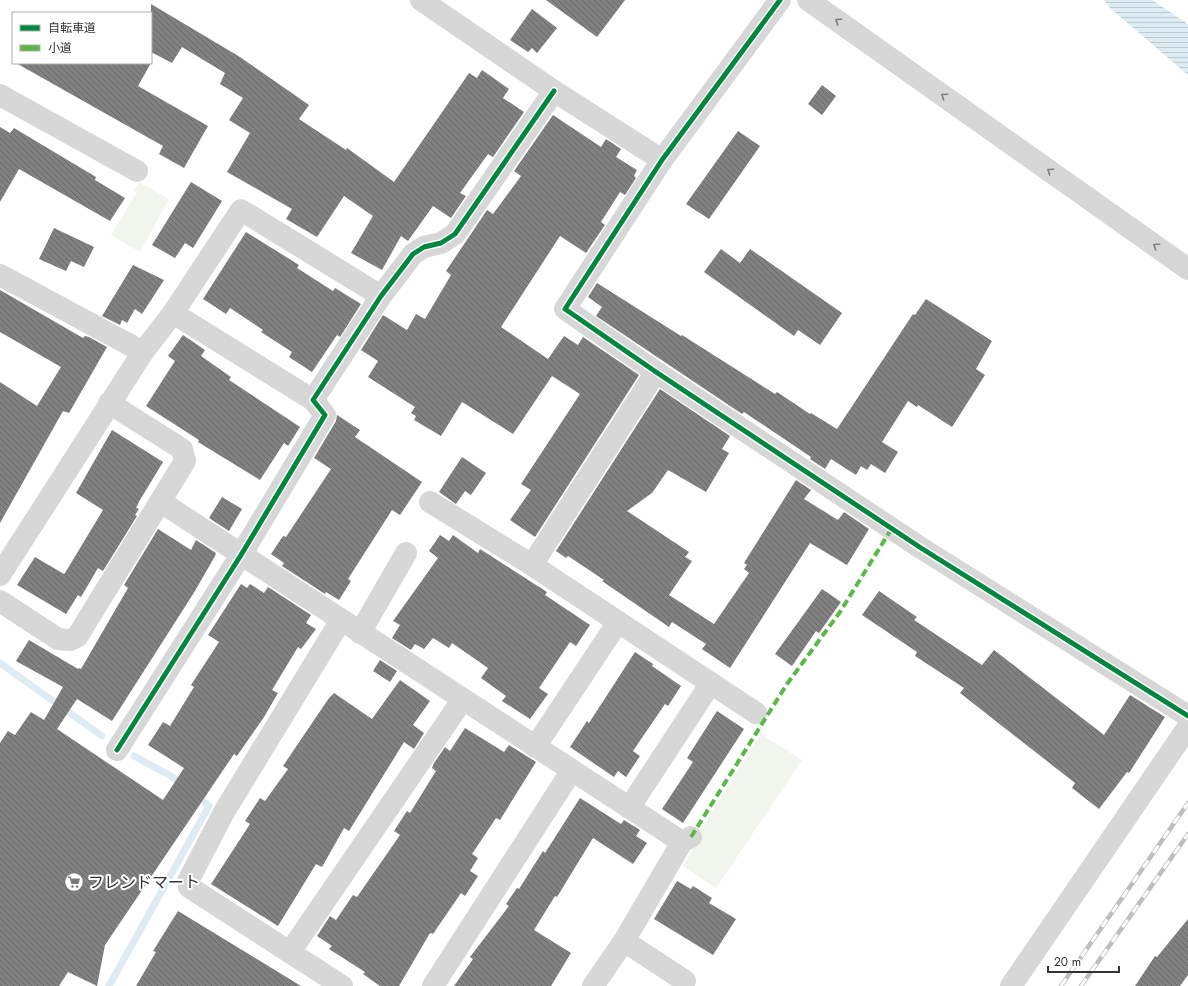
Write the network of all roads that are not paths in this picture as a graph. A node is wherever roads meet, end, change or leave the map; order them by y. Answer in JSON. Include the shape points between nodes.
{"nodes":[{"id":1,"x":421,"y":0,"type":"edge"},
{"id":2,"x":780,"y":0,"type":"edge"},
{"id":3,"x":808,"y":0,"type":"edge"},
{"id":4,"x":554,"y":91,"type":"junction"},
{"id":5,"x":0,"y":95,"type":"edge"},
{"id":6,"x":662,"y":160,"type":"junction"},
{"id":7,"x":137,"y":171,"type":"dead end"},
{"id":8,"x":1188,"y":269,"type":"edge"},
{"id":9,"x":0,"y":275,"type":"edge"},
{"id":10,"x":381,"y":296,"type":"junction"},
{"id":11,"x":173,"y":313,"type":"junction"},
{"id":12,"x":143,"y":352,"type":"junction"},
{"id":13,"x":656,"y":372,"type":"junction"},
{"id":14,"x":313,"y":400,"type":"junction"},
{"id":15,"x":109,"y":403,"type":"junction"},
{"id":16,"x":161,"y":502,"type":"junction"},
{"id":17,"x":430,"y":502,"type":"dead end"},
{"id":18,"x":406,"y":553,"type":"dead end"},
{"id":19,"x":241,"y":555,"type":"junction"},
{"id":20,"x":532,"y":565,"type":"junction"},
{"id":21,"x":0,"y":575,"type":"edge"},
{"id":22,"x":0,"y":601,"type":"edge"},
{"id":23,"x":341,"y":620,"type":"junction"},
{"id":24,"x":618,"y":622,"type":"junction"},
{"id":25,"x":360,"y":633,"type":"junction"},
{"id":26,"x":711,"y":683,"type":"junction"},
{"id":27,"x":463,"y":699,"type":"junction"},
{"id":28,"x":756,"y":713,"type":"dead end"},
{"id":29,"x":1188,"y":716,"type":"edge"},
{"id":30,"x":1188,"y":727,"type":"edge"},
{"id":31,"x":535,"y":747,"type":"junction"},
{"id":32,"x":117,"y":750,"type":"dead end"},
{"id":33,"x":572,"y":770,"type":"junction"},
{"id":34,"x":629,"y":808,"type":"junction"},
{"id":35,"x":624,"y":941,"type":"junction"},
{"id":36,"x":290,"y":952,"type":"junction"},
{"id":37,"x":685,"y":981,"type":"dead end"},
{"id":38,"x":342,"y":986,"type":"edge"},
{"id":39,"x":433,"y":986,"type":"edge"},
{"id":40,"x":593,"y":986,"type":"edge"},
{"id":41,"x":1011,"y":986,"type":"edge"}],
"edges":[{"from":1,"to":4,"type":"street"},
{"from":2,"to":6,"type":"street"},
{"from":8,"to":3,"type":"street","one_way":true},
{"from":4,"to":6,"type":"street"},
{"from":4,"to":10,"type":"street","via":[[455,234],[441,244],[424,247],[412,254]]},
{"from":5,"to":7,"type":"street"},
{"from":6,"to":13,"type":"street","via":[[565,309]]},
{"from":9,"to":12,"type":"street"},
{"from":10,"to":11,"type":"street","via":[[240,210]]},
{"from":10,"to":14,"type":"street"},
{"from":11,"to":12,"type":"street"},
{"from":11,"to":14,"type":"street"},
{"from":12,"to":15,"type":"street"},
{"from":13,"to":20,"type":"street"},
{"from":13,"to":29,"type":"street","via":[[921,548]]},
{"from":14,"to":19,"type":"street","via":[[325,415]]},
{"from":15,"to":16,"type":"street","via":[[182,449],[185,461]]},
{"from":15,"to":21,"type":"street"},
{"from":16,"to":19,"type":"street"},
{"from":16,"to":22,"type":"street","via":[[77,637],[70,640],[58,639]]},
{"from":17,"to":20,"type":"street"},
{"from":18,"to":25,"type":"street"},
{"from":19,"to":23,"type":"street"},
{"from":19,"to":32,"type":"street"},
{"from":20,"to":24,"type":"street"},
{"from":23,"to":25,"type":"street"},
{"from":23,"to":36,"type":"street","via":[[224,812],[188,880],[189,887]]},
{"from":24,"to":26,"type":"street"},
{"from":24,"to":31,"type":"street"},
{"from":25,"to":27,"type":"street"},
{"from":26,"to":28,"type":"street"},
{"from":26,"to":34,"type":"street"},
{"from":27,"to":31,"type":"street"},
{"from":27,"to":36,"type":"street"},
{"from":30,"to":41,"type":"street"},
{"from":31,"to":33,"type":"street"},
{"from":33,"to":34,"type":"street"},
{"from":33,"to":39,"type":"street"},
{"from":34,"to":35,"type":"street","via":[[686,839]]},
{"from":35,"to":37,"type":"street"},
{"from":35,"to":40,"type":"street"},
{"from":36,"to":38,"type":"street"}]}
